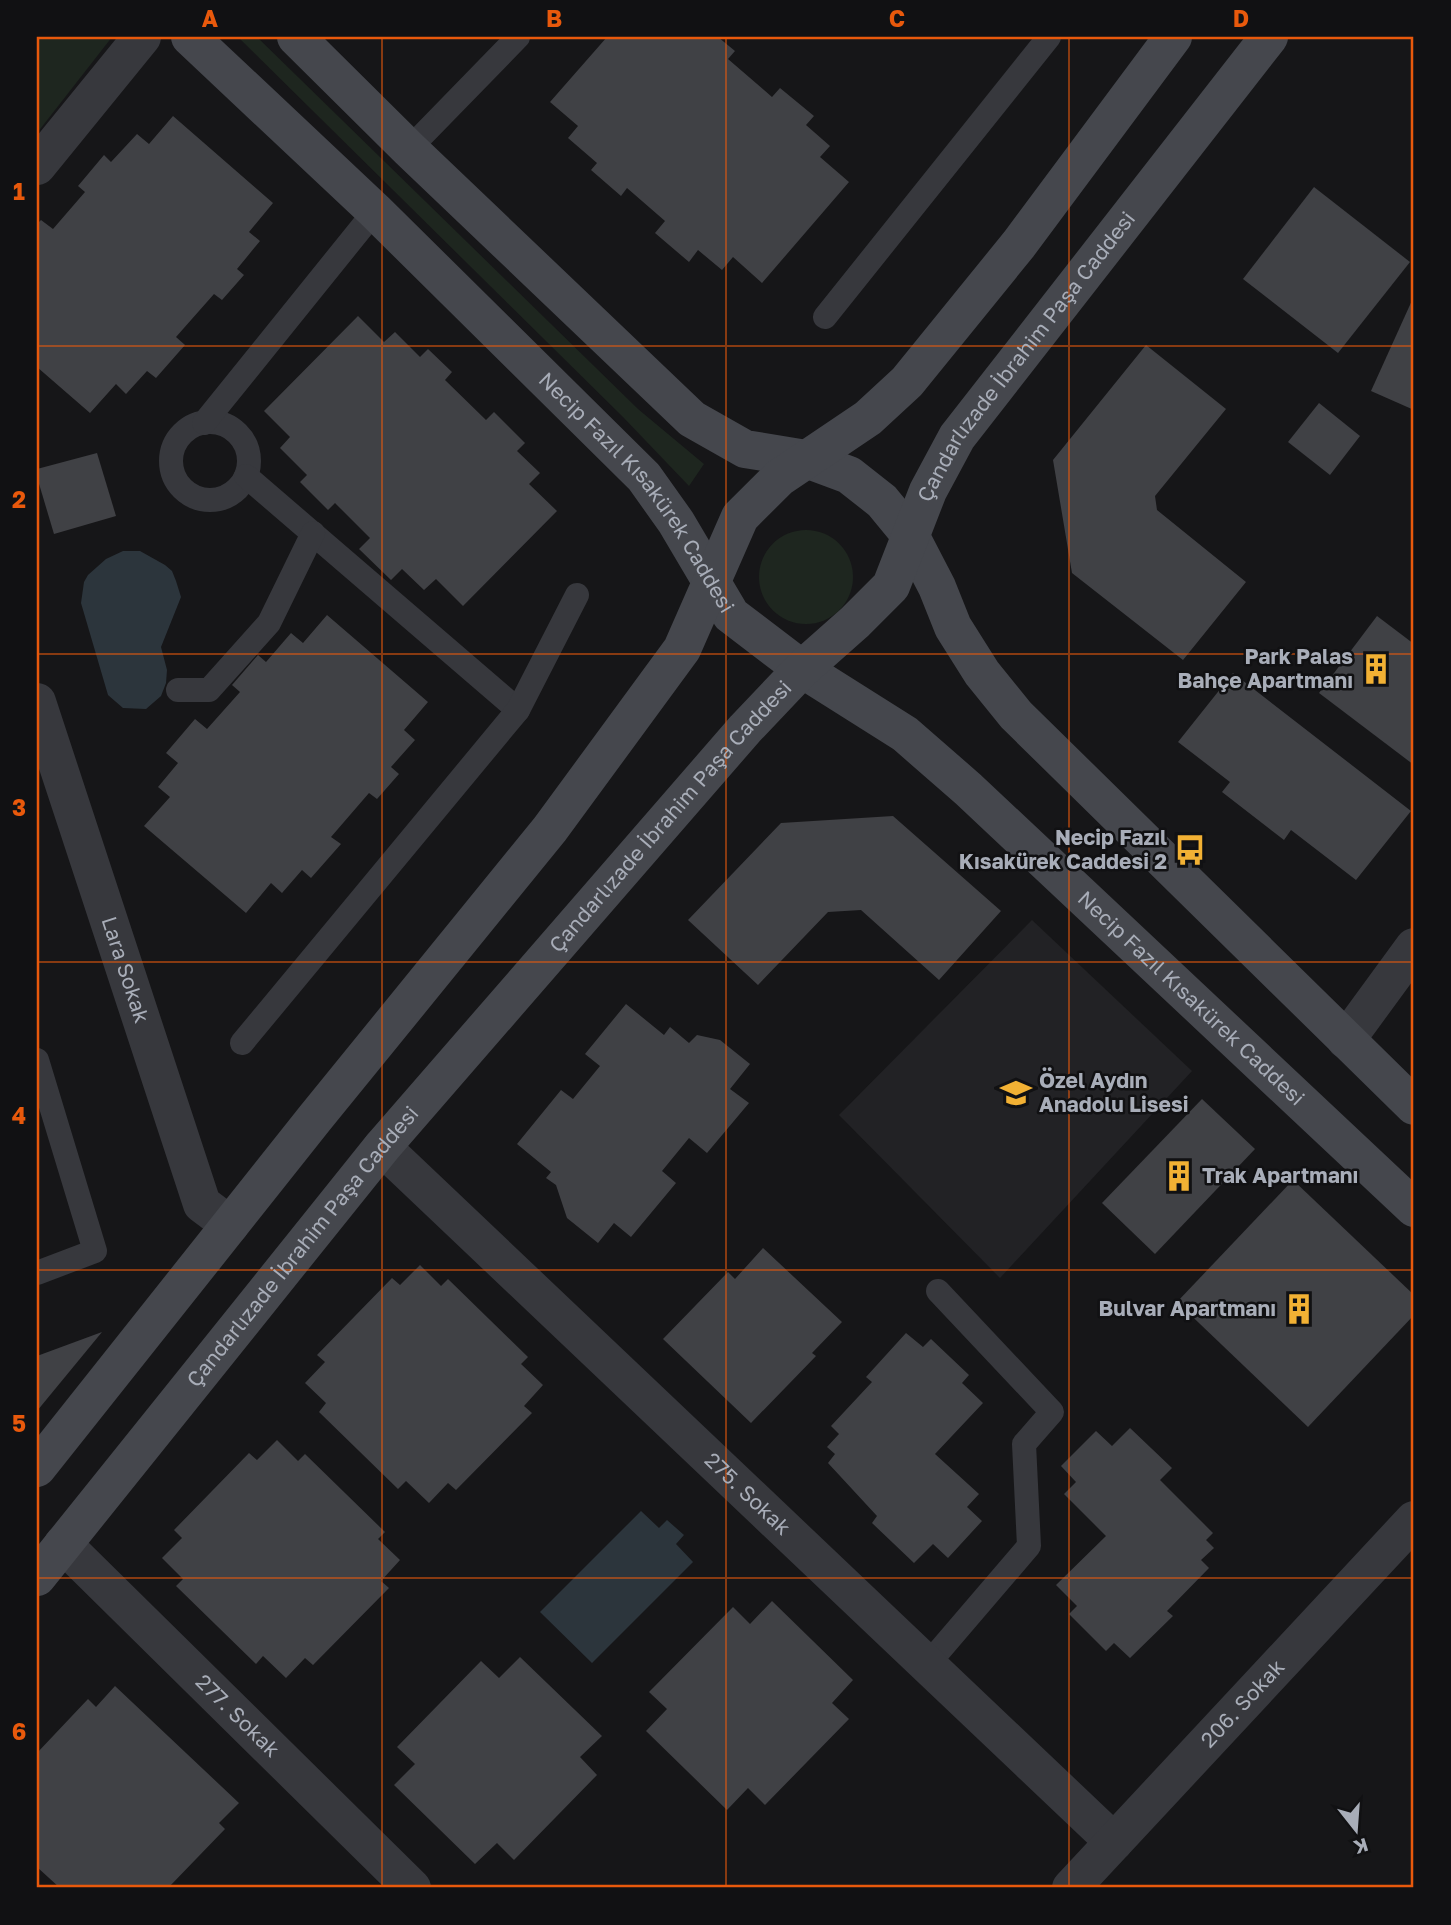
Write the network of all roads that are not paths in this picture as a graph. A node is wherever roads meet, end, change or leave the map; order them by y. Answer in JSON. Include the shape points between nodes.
{"nodes":[{"id":1,"x":142,"y":37,"type":"edge"},
{"id":2,"x":190,"y":37,"type":"edge"},
{"id":3,"x":296,"y":37,"type":"edge"},
{"id":4,"x":518,"y":37,"type":"edge"},
{"id":5,"x":1049,"y":37,"type":"edge"},
{"id":6,"x":1173,"y":37,"type":"edge"},
{"id":7,"x":1269,"y":37,"type":"edge"},
{"id":8,"x":409,"y":149,"type":"junction"},
{"id":9,"x":37,"y":166,"type":"edge"},
{"id":10,"x":375,"y":211,"type":"junction"},
{"id":11,"x":825,"y":317,"type":"dead end"},
{"id":12,"x":204,"y":423,"type":"junction"},
{"id":13,"x":806,"y":459,"type":"junction"},
{"id":14,"x":246,"y":476,"type":"junction"},
{"id":15,"x":313,"y":533,"type":"junction"},
{"id":16,"x":909,"y":535,"type":"junction"},
{"id":17,"x":712,"y":582,"type":"junction"},
{"id":18,"x":577,"y":595,"type":"dead end"},
{"id":19,"x":802,"y":668,"type":"junction"},
{"id":20,"x":178,"y":691,"type":"dead end"},
{"id":21,"x":37,"y":702,"type":"edge"},
{"id":22,"x":518,"y":710,"type":"junction"},
{"id":23,"x":1414,"y":947,"type":"edge"},
{"id":24,"x":1346,"y":1040,"type":"junction"},
{"id":25,"x":242,"y":1044,"type":"dead end"},
{"id":26,"x":37,"y":1060,"type":"edge"},
{"id":27,"x":1414,"y":1106,"type":"edge"},
{"id":28,"x":382,"y":1147,"type":"junction"},
{"id":29,"x":1414,"y":1209,"type":"edge"},
{"id":30,"x":230,"y":1225,"type":"junction"},
{"id":31,"x":37,"y":1273,"type":"edge"},
{"id":32,"x":938,"y":1291,"type":"dead end"},
{"id":33,"x":37,"y":1468,"type":"edge"},
{"id":34,"x":1414,"y":1520,"type":"edge"},
{"id":35,"x":63,"y":1544,"type":"junction"},
{"id":36,"x":37,"y":1577,"type":"edge"},
{"id":37,"x":928,"y":1664,"type":"junction"},
{"id":38,"x":1114,"y":1842,"type":"junction"},
{"id":39,"x":412,"y":1888,"type":"edge"},
{"id":40,"x":1071,"y":1888,"type":"edge"}],
"edges":[{"from":1,"to":9,"type":"street"},
{"from":2,"to":10,"type":"main road","name":"Necip Fazıl Kısakürek Caddesi"},
{"from":3,"to":8,"type":"main road"},
{"from":4,"to":8,"type":"lane"},
{"from":5,"to":11,"type":"lane"},
{"from":6,"to":13,"type":"main road","via":[[1019,244],[907,382],[868,418]]},
{"from":7,"to":16,"type":"main road","name":"Çandarlızade İbrahim Paşa Caddesi","via":[[957,438]]},
{"from":8,"to":13,"type":"main road","via":[[692,419],[745,449]]},
{"from":10,"to":12,"type":"lane"},
{"from":10,"to":17,"type":"main road","name":"Necip Fazıl Kısakürek Caddesi","via":[[643,477]]},
{"from":12,"to":14,"type":"lane","via":[[227,426],[237,433],[248,453]]},
{"from":12,"to":14,"type":"lane","via":[[184,433],[172,452],[179,486],[198,498],[221,499],[232,494]]},
{"from":13,"to":16,"type":"main road","via":[[849,475],[882,501]]},
{"from":13,"to":17,"type":"main road","via":[[779,478],[740,517]]},
{"from":14,"to":15,"type":"lane"},
{"from":15,"to":20,"type":"lane","via":[[269,623],[209,690]]},
{"from":15,"to":22,"type":"lane"},
{"from":16,"to":19,"type":"main road","name":"Çandarlızade İbrahim Paşa Caddesi","via":[[891,586]]},
{"from":16,"to":24,"type":"main road","via":[[953,627],[1016,715]]},
{"from":17,"to":19,"type":"main road","name":"Necip Fazıl Kısakürek Caddesi","via":[[731,615]]},
{"from":17,"to":30,"type":"main road","via":[[682,649],[550,829]]},
{"from":18,"to":22,"type":"lane"},
{"from":19,"to":28,"type":"main road","name":"Çandarlızade İbrahim Paşa Caddesi"},
{"from":19,"to":29,"type":"main road","name":"Necip Fazıl Kısakürek Caddesi","via":[[905,734],[968,789]]},
{"from":21,"to":30,"type":"street","name":"Lara Sokak","via":[[202,1204]]},
{"from":22,"to":25,"type":"lane"},
{"from":23,"to":24,"type":"street"},
{"from":24,"to":27,"type":"main road"},
{"from":26,"to":31,"type":"lane","via":[[95,1251]]},
{"from":28,"to":35,"type":"main road","name":"Çandarlızade İbrahim Paşa Caddesi"},
{"from":28,"to":37,"type":"street","name":"275. Sokak"},
{"from":30,"to":33,"type":"main road"},
{"from":32,"to":37,"type":"lane","via":[[1052,1412],[1024,1444],[1029,1546]]},
{"from":34,"to":38,"type":"street","name":"206. Sokak"},
{"from":35,"to":36,"type":"main road","name":"Çandarlızade İbrahim Paşa Caddesi"},
{"from":35,"to":39,"type":"street","name":"277. Sokak"},
{"from":37,"to":38,"type":"street","name":"275. Sokak"},
{"from":38,"to":40,"type":"street","name":"206. Sokak"}]}
